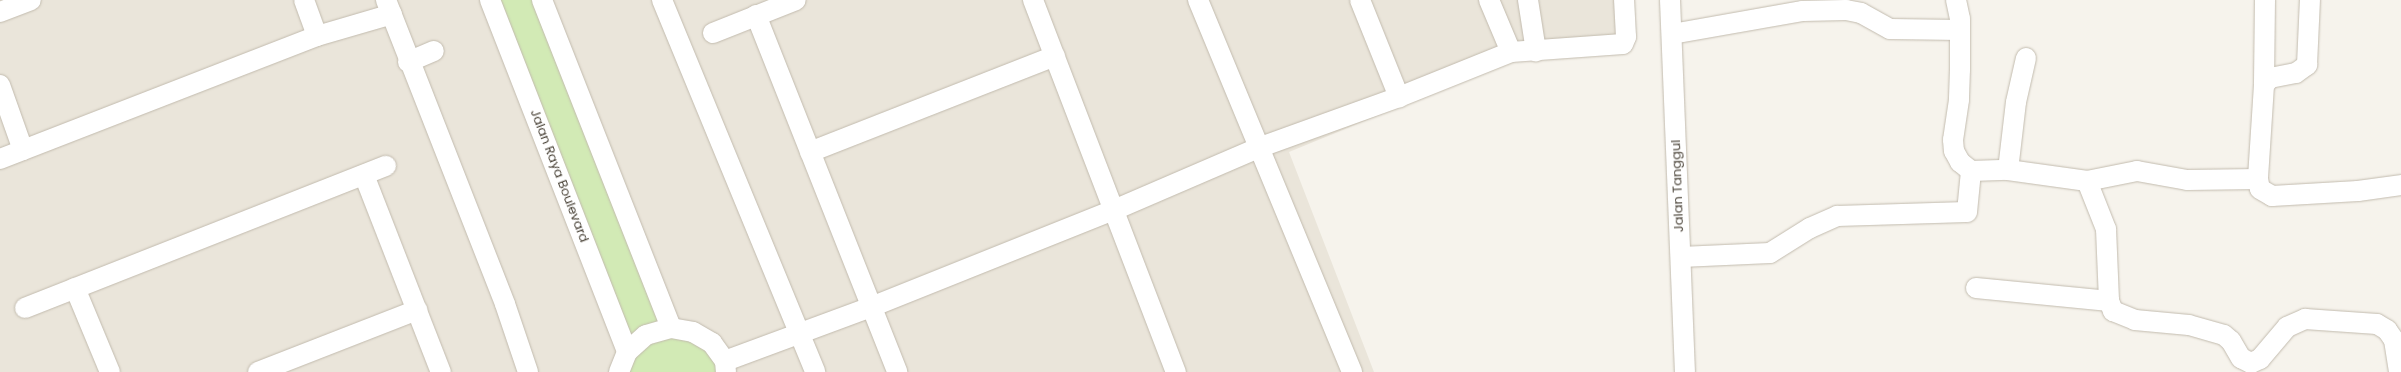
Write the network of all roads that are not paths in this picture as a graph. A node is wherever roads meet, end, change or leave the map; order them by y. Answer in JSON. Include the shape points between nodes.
{"nodes":[{"id":1,"x":31,"y":0,"type":"edge"},
{"id":2,"x":304,"y":0,"type":"edge"},
{"id":3,"x":490,"y":0,"type":"edge"},
{"id":4,"x":542,"y":0,"type":"edge"},
{"id":5,"x":662,"y":0,"type":"edge"},
{"id":6,"x":796,"y":0,"type":"edge"},
{"id":7,"x":1033,"y":0,"type":"edge"},
{"id":8,"x":1198,"y":0,"type":"edge"},
{"id":9,"x":1360,"y":0,"type":"edge"},
{"id":10,"x":1489,"y":0,"type":"edge"},
{"id":11,"x":1528,"y":0,"type":"edge"},
{"id":12,"x":1624,"y":0,"type":"edge"},
{"id":13,"x":1670,"y":0,"type":"edge"},
{"id":14,"x":1956,"y":0,"type":"edge"},
{"id":15,"x":2265,"y":0,"type":"edge"},
{"id":16,"x":2310,"y":0,"type":"edge"},
{"id":17,"x":1802,"y":6,"type":"edge"},
{"id":18,"x":389,"y":7,"type":"edge"},
{"id":19,"x":1858,"y":7,"type":"edge"},
{"id":20,"x":0,"y":12,"type":"edge"},
{"id":21,"x":756,"y":15,"type":"junction"},
{"id":22,"x":1960,"y":30,"type":"junction"},
{"id":23,"x":712,"y":33,"type":"dead end"},
{"id":24,"x":1672,"y":34,"type":"junction"},
{"id":25,"x":317,"y":36,"type":"junction"},
{"id":26,"x":434,"y":51,"type":"dead end"},
{"id":27,"x":1536,"y":51,"type":"junction"},
{"id":28,"x":1511,"y":52,"type":"junction"},
{"id":29,"x":1055,"y":56,"type":"junction"},
{"id":30,"x":2026,"y":58,"type":"dead end"},
{"id":31,"x":408,"y":62,"type":"junction"},
{"id":32,"x":0,"y":85,"type":"edge"},
{"id":33,"x":2264,"y":85,"type":"junction"},
{"id":34,"x":1399,"y":97,"type":"junction"},
{"id":35,"x":1258,"y":148,"type":"junction"},
{"id":36,"x":23,"y":150,"type":"junction"},
{"id":37,"x":810,"y":152,"type":"junction"},
{"id":38,"x":0,"y":159,"type":"edge"},
{"id":39,"x":386,"y":166,"type":"dead end"},
{"id":40,"x":2008,"y":170,"type":"junction"},
{"id":41,"x":1971,"y":172,"type":"junction"},
{"id":42,"x":364,"y":175,"type":"junction"},
{"id":43,"x":2258,"y":179,"type":"junction"},
{"id":44,"x":2087,"y":181,"type":"junction"},
{"id":45,"x":2401,"y":185,"type":"edge"},
{"id":46,"x":1114,"y":210,"type":"junction"},
{"id":47,"x":1681,"y":257,"type":"junction"},
{"id":48,"x":75,"y":288,"type":"junction"},
{"id":49,"x":1976,"y":288,"type":"dead end"},
{"id":50,"x":2109,"y":301,"type":"junction"},
{"id":51,"x":871,"y":307,"type":"junction"},
{"id":52,"x":25,"y":308,"type":"dead end"},
{"id":53,"x":417,"y":310,"type":"junction"},
{"id":54,"x":671,"y":328,"type":"junction"},
{"id":55,"x":799,"y":333,"type":"junction"},
{"id":56,"x":627,"y":352,"type":"junction"},
{"id":57,"x":725,"y":367,"type":"edge"},
{"id":58,"x":1170,"y":370,"type":"edge"},
{"id":59,"x":110,"y":372,"type":"edge"},
{"id":60,"x":258,"y":372,"type":"edge"},
{"id":61,"x":441,"y":372,"type":"edge"},
{"id":62,"x":528,"y":372,"type":"edge"},
{"id":63,"x":619,"y":372,"type":"edge"},
{"id":64,"x":814,"y":372,"type":"edge"},
{"id":65,"x":897,"y":372,"type":"edge"},
{"id":66,"x":1352,"y":372,"type":"edge"},
{"id":67,"x":1685,"y":372,"type":"edge"},
{"id":68,"x":2399,"y":372,"type":"edge"}],
"edges":[{"from":1,"to":20,"type":"street"},
{"from":2,"to":25,"type":"street"},
{"from":3,"to":56,"type":"street","name":"Jalan Raya Boulevard"},
{"from":4,"to":54,"type":"street"},
{"from":5,"to":55,"type":"street"},
{"from":6,"to":21,"type":"street"},
{"from":7,"to":29,"type":"street"},
{"from":8,"to":35,"type":"street"},
{"from":9,"to":34,"type":"street"},
{"from":10,"to":28,"type":"street"},
{"from":11,"to":27,"type":"street"},
{"from":12,"to":27,"type":"street","via":[[1626,37],[1623,44]]},
{"from":13,"to":24,"type":"street","name":"Jalan Tanggul"},
{"from":14,"to":22,"type":"street"},
{"from":15,"to":33,"type":"street"},
{"from":16,"to":33,"type":"street","via":[[2307,65],[2296,73],[2270,78]]},
{"from":17,"to":19,"type":"street","via":[[1846,10]]},
{"from":17,"to":24,"type":"street"},
{"from":18,"to":25,"type":"street"},
{"from":18,"to":31,"type":"street"},
{"from":19,"to":22,"type":"street","via":[[1890,29]]},
{"from":21,"to":23,"type":"street"},
{"from":21,"to":37,"type":"street"},
{"from":22,"to":41,"type":"street","via":[[1959,100],[1953,140],[1954,151],[1960,162]]},
{"from":24,"to":47,"type":"street","name":"Jalan Tanggul"},
{"from":25,"to":36,"type":"street"},
{"from":26,"to":31,"type":"street"},
{"from":27,"to":28,"type":"street"},
{"from":28,"to":34,"type":"street"},
{"from":29,"to":37,"type":"street"},
{"from":29,"to":46,"type":"street"},
{"from":30,"to":40,"type":"street","via":[[2016,102]]},
{"from":31,"to":62,"type":"street","via":[[505,304]]},
{"from":32,"to":36,"type":"street"},
{"from":33,"to":43,"type":"street"},
{"from":34,"to":35,"type":"street"},
{"from":35,"to":46,"type":"street"},
{"from":35,"to":66,"type":"street"},
{"from":36,"to":38,"type":"street"},
{"from":37,"to":51,"type":"street"},
{"from":39,"to":42,"type":"street"},
{"from":40,"to":41,"type":"street"},
{"from":40,"to":44,"type":"street"},
{"from":41,"to":47,"type":"street","via":[[1967,212],[1837,216],[1810,228],[1770,253]]},
{"from":42,"to":48,"type":"street"},
{"from":42,"to":53,"type":"street"},
{"from":43,"to":44,"type":"street","via":[[2187,180],[2136,171]]},
{"from":43,"to":45,"type":"street","via":[[2260,189],[2272,196],[2358,191]]},
{"from":44,"to":50,"type":"street","via":[[2106,229]]},
{"from":46,"to":51,"type":"street"},
{"from":46,"to":58,"type":"street"},
{"from":47,"to":67,"type":"street","name":"Jalan Tanggul"},
{"from":48,"to":52,"type":"street"},
{"from":48,"to":59,"type":"street"},
{"from":49,"to":50,"type":"street"},
{"from":50,"to":68,"type":"street","via":[[2113,311],[2120,315],[2151,322],[2190,325],[2224,335],[2231,341],[2241,358],[2251,363],[2260,359],[2287,327],[2305,319],[2377,324],[2388,330],[2394,340]]},
{"from":51,"to":55,"type":"street"},
{"from":51,"to":65,"type":"street"},
{"from":53,"to":60,"type":"street"},
{"from":53,"to":61,"type":"street"},
{"from":54,"to":56,"type":"street","via":[[646,335]]},
{"from":54,"to":57,"type":"street","via":[[693,332],[712,343]]},
{"from":55,"to":57,"type":"street"},
{"from":55,"to":64,"type":"street"},
{"from":56,"to":63,"type":"street"}]}
